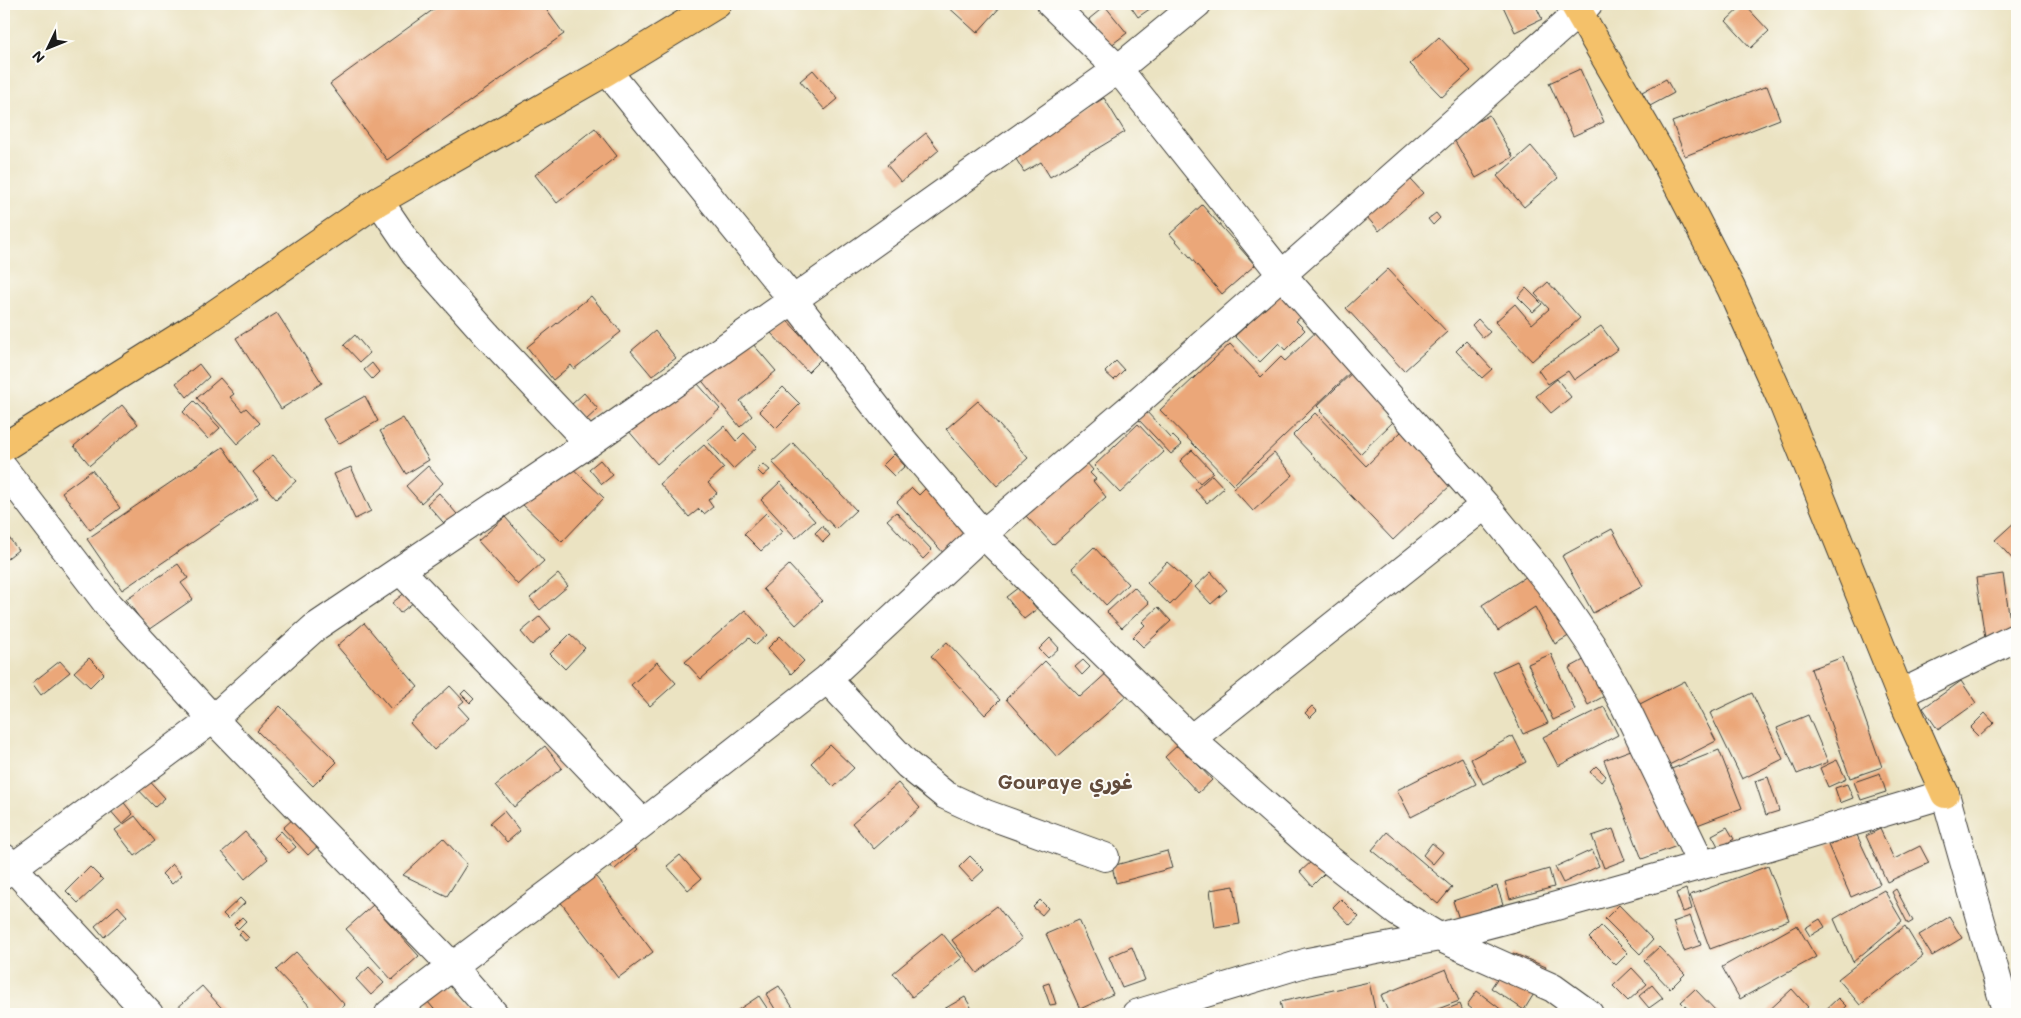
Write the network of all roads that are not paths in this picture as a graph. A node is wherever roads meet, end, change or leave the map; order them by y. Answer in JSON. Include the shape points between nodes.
{"nodes":[{"id":1,"x":717,"y":4,"type":"edge"},
{"id":2,"x":1051,"y":4,"type":"edge"},
{"id":3,"x":1197,"y":4,"type":"edge"},
{"id":4,"x":1581,"y":6,"type":"edge"},
{"id":5,"x":1118,"y":69,"type":"junction"},
{"id":6,"x":607,"y":71,"type":"junction"},
{"id":7,"x":379,"y":201,"type":"junction"},
{"id":8,"x":1282,"y":275,"type":"junction"},
{"id":9,"x":793,"y":300,"type":"junction"},
{"id":10,"x":589,"y":443,"type":"junction"},
{"id":11,"x":4,"y":447,"type":"edge"},
{"id":12,"x":4,"y":469,"type":"edge"},
{"id":13,"x":1484,"y":505,"type":"junction"},
{"id":14,"x":983,"y":534,"type":"junction"},
{"id":15,"x":400,"y":571,"type":"junction"},
{"id":16,"x":2017,"y":637,"type":"edge"},
{"id":17,"x":827,"y":678,"type":"junction"},
{"id":18,"x":1900,"y":694,"type":"junction"},
{"id":19,"x":214,"y":719,"type":"junction"},
{"id":20,"x":1191,"y":739,"type":"junction"},
{"id":21,"x":1945,"y":794,"type":"junction"},
{"id":22,"x":643,"y":823,"type":"junction"},
{"id":23,"x":1105,"y":857,"type":"dead end"},
{"id":24,"x":1702,"y":865,"type":"junction"},
{"id":25,"x":6,"y":867,"type":"edge"},
{"id":26,"x":1440,"y":937,"type":"junction"},
{"id":27,"x":452,"y":966,"type":"junction"},
{"id":28,"x":149,"y":1014,"type":"edge"},
{"id":29,"x":388,"y":1014,"type":"edge"},
{"id":30,"x":494,"y":1014,"type":"edge"},
{"id":31,"x":1136,"y":1014,"type":"edge"},
{"id":32,"x":1589,"y":1014,"type":"edge"},
{"id":33,"x":2007,"y":1014,"type":"edge"}],
"edges":[{"from":1,"to":6,"type":"main road"},
{"from":2,"to":5,"type":"street"},
{"from":3,"to":5,"type":"street"},
{"from":4,"to":8,"type":"street"},
{"from":4,"to":18,"type":"main road","via":[[1730,288],[1782,401]]},
{"from":5,"to":8,"type":"street"},
{"from":5,"to":9,"type":"street"},
{"from":6,"to":7,"type":"main road"},
{"from":6,"to":9,"type":"street"},
{"from":7,"to":10,"type":"street","via":[[415,254]]},
{"from":7,"to":11,"type":"main road","via":[[200,324]]},
{"from":8,"to":13,"type":"street"},
{"from":8,"to":14,"type":"street"},
{"from":9,"to":10,"type":"street"},
{"from":9,"to":14,"type":"street","via":[[895,430]]},
{"from":10,"to":15,"type":"street"},
{"from":12,"to":19,"type":"street","via":[[109,606]]},
{"from":13,"to":20,"type":"street"},
{"from":13,"to":24,"type":"street","via":[[1549,583],[1592,646],[1625,706]]},
{"from":14,"to":17,"type":"street"},
{"from":14,"to":20,"type":"street"},
{"from":15,"to":19,"type":"street","via":[[314,628]]},
{"from":15,"to":22,"type":"street"},
{"from":16,"to":18,"type":"street"},
{"from":17,"to":22,"type":"street"},
{"from":17,"to":23,"type":"street","via":[[908,765],[945,795],[986,814]]},
{"from":18,"to":21,"type":"main road"},
{"from":19,"to":25,"type":"street"},
{"from":19,"to":27,"type":"street"},
{"from":20,"to":26,"type":"street","via":[[1314,847],[1397,912]]},
{"from":21,"to":24,"type":"street"},
{"from":21,"to":33,"type":"street"},
{"from":22,"to":27,"type":"street"},
{"from":24,"to":26,"type":"street"},
{"from":25,"to":28,"type":"street"},
{"from":26,"to":31,"type":"street","via":[[1308,962]]},
{"from":26,"to":32,"type":"street","via":[[1553,988]]},
{"from":27,"to":29,"type":"street"},
{"from":27,"to":30,"type":"street"}]}
